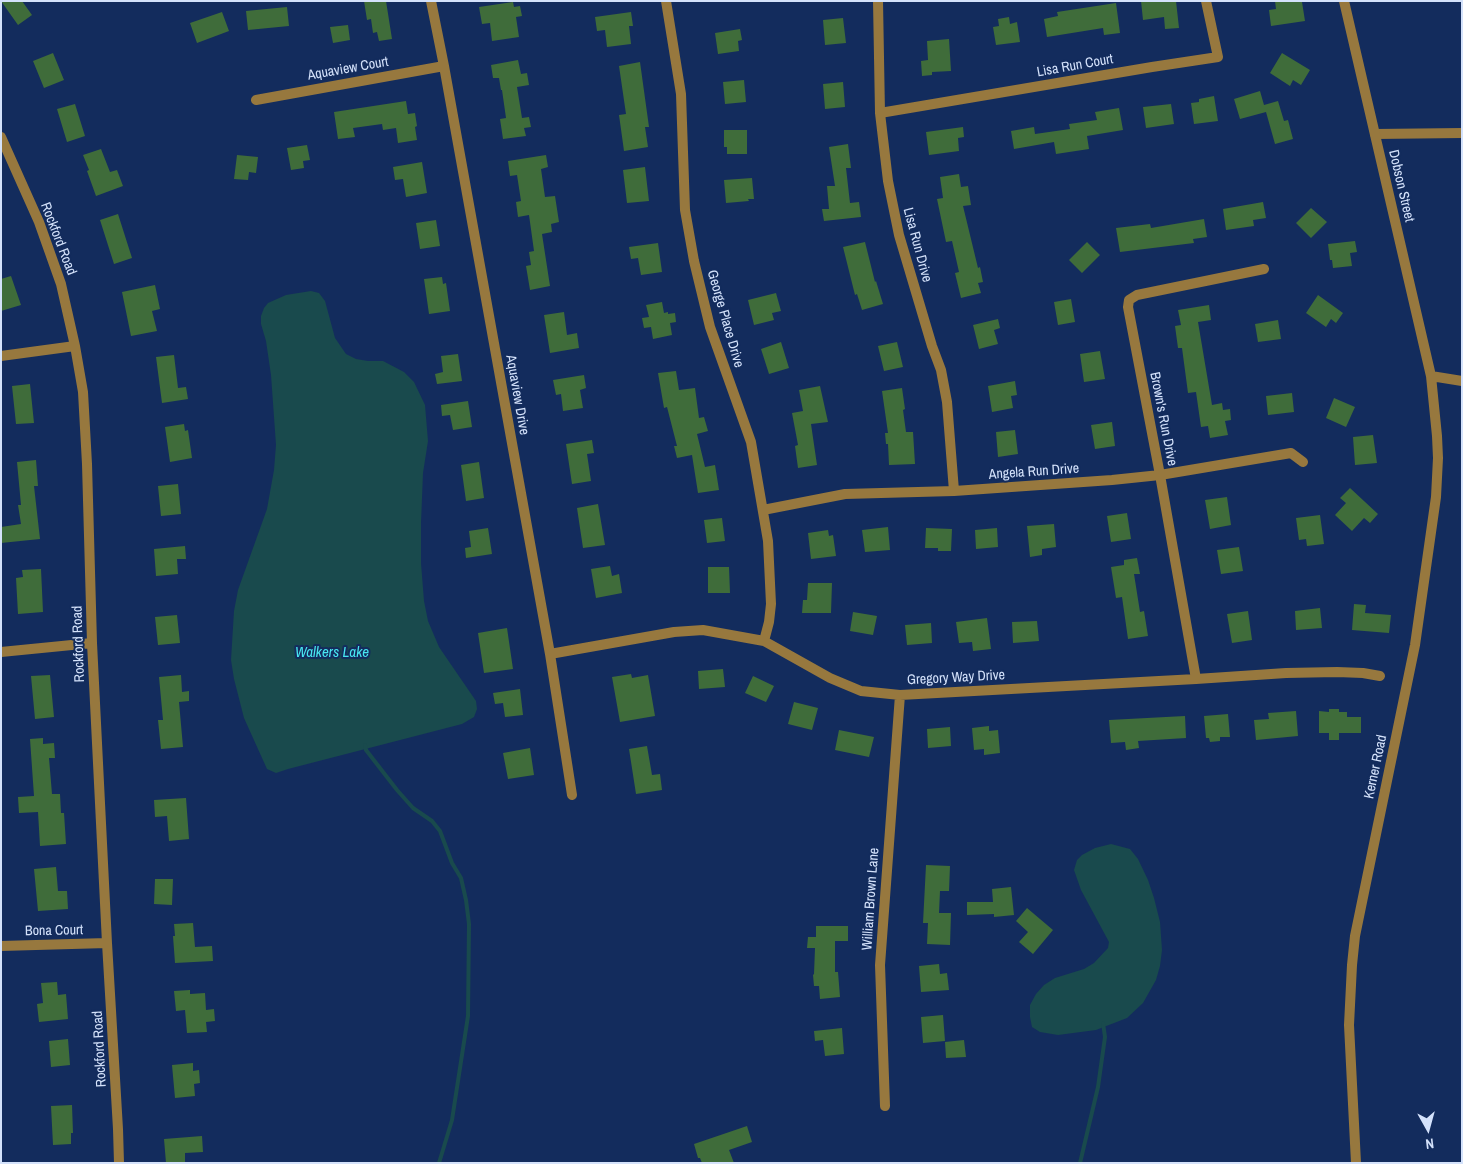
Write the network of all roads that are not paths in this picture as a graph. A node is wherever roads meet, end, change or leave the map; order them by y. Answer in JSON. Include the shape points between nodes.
{"nodes":[{"id":1,"x":430,"y":1,"type":"edge"},
{"id":2,"x":666,"y":1,"type":"edge"},
{"id":3,"x":878,"y":1,"type":"edge"},
{"id":4,"x":1206,"y":1,"type":"edge"},
{"id":5,"x":1344,"y":1,"type":"edge"},
{"id":6,"x":444,"y":66,"type":"junction"},
{"id":7,"x":256,"y":100,"type":"dead end"},
{"id":8,"x":880,"y":113,"type":"junction"},
{"id":9,"x":1462,"y":133,"type":"edge"},
{"id":10,"x":1375,"y":134,"type":"junction"},
{"id":11,"x":1,"y":138,"type":"edge"},
{"id":12,"x":1264,"y":270,"type":"dead end"},
{"id":13,"x":75,"y":346,"type":"junction"},
{"id":14,"x":1,"y":356,"type":"edge"},
{"id":15,"x":1431,"y":376,"type":"junction"},
{"id":16,"x":1462,"y":381,"type":"edge"},
{"id":17,"x":1303,"y":462,"type":"dead end"},
{"id":18,"x":1160,"y":475,"type":"junction"},
{"id":19,"x":954,"y":491,"type":"junction"},
{"id":20,"x":763,"y":510,"type":"junction"},
{"id":21,"x":764,"y":641,"type":"junction"},
{"id":22,"x":92,"y":643,"type":"junction"},
{"id":23,"x":1,"y":652,"type":"edge"},
{"id":24,"x":550,"y":654,"type":"junction"},
{"id":25,"x":1380,"y":676,"type":"dead end"},
{"id":26,"x":1196,"y":679,"type":"junction"},
{"id":27,"x":900,"y":695,"type":"junction"},
{"id":28,"x":572,"y":795,"type":"dead end"},
{"id":29,"x":107,"y":943,"type":"junction"},
{"id":30,"x":1,"y":946,"type":"edge"},
{"id":31,"x":885,"y":1106,"type":"dead end"},
{"id":32,"x":119,"y":1163,"type":"edge"},
{"id":33,"x":1356,"y":1163,"type":"edge"}],
"edges":[{"from":1,"to":6,"type":"street","name":"Aquaview Drive"},
{"from":2,"to":20,"type":"street","name":"George Place Drive","via":[[681,94],[685,210],[694,260],[710,327],[751,442]]},
{"from":3,"to":8,"type":"street","name":"Lisa Run Drive"},
{"from":4,"to":8,"type":"street","name":"Lisa Run Court","via":[[1218,57]]},
{"from":5,"to":10,"type":"street","name":"Dobson Street"},
{"from":6,"to":7,"type":"street","name":"Aquaview Court"},
{"from":6,"to":24,"type":"street","name":"Aquaview Drive"},
{"from":8,"to":19,"type":"street","name":"Lisa Run Drive","via":[[888,181],[899,234],[941,370],[947,402]]},
{"from":9,"to":10,"type":"street"},
{"from":10,"to":15,"type":"street","name":"Dobson Street"},
{"from":11,"to":13,"type":"street","name":"Rockford Road","via":[[39,222],[58,275]]},
{"from":12,"to":18,"type":"street","name":"Brown's Run Drive","via":[[1137,295],[1129,300]]},
{"from":13,"to":14,"type":"street"},
{"from":13,"to":22,"type":"street","name":"Rockford Road","via":[[87,464]]},
{"from":15,"to":16,"type":"street"},
{"from":15,"to":33,"type":"street","name":"Kerner Road","via":[[1438,458],[1432,528],[1415,645],[1355,936],[1352,965],[1349,1024]]},
{"from":17,"to":18,"type":"street","name":"Angela Run Drive","via":[[1291,453]]},
{"from":18,"to":19,"type":"street","name":"Angela Run Drive"},
{"from":18,"to":26,"type":"street","name":"Brown's Run Drive"},
{"from":19,"to":20,"type":"street","name":"Angela Run Drive","via":[[845,494]]},
{"from":20,"to":21,"type":"street","name":"George Place Drive","via":[[771,576],[771,604]]},
{"from":21,"to":24,"type":"street","name":"Gregory Way Drive","via":[[703,630],[674,632]]},
{"from":21,"to":27,"type":"street","name":"Gregory Way Drive","via":[[830,678],[861,691]]},
{"from":22,"to":23,"type":"street"},
{"from":22,"to":29,"type":"street","name":"Rockford Road"},
{"from":24,"to":28,"type":"street","name":"Aquaview Drive"},
{"from":25,"to":26,"type":"street","name":"Gregory Way Drive","via":[[1337,672]]},
{"from":26,"to":27,"type":"street","name":"Gregory Way Drive"},
{"from":27,"to":31,"type":"street","name":"William Brown Lane","via":[[880,965]]},
{"from":29,"to":30,"type":"street","name":"Bona Court"},
{"from":29,"to":32,"type":"street","name":"Rockford Road"}]}
